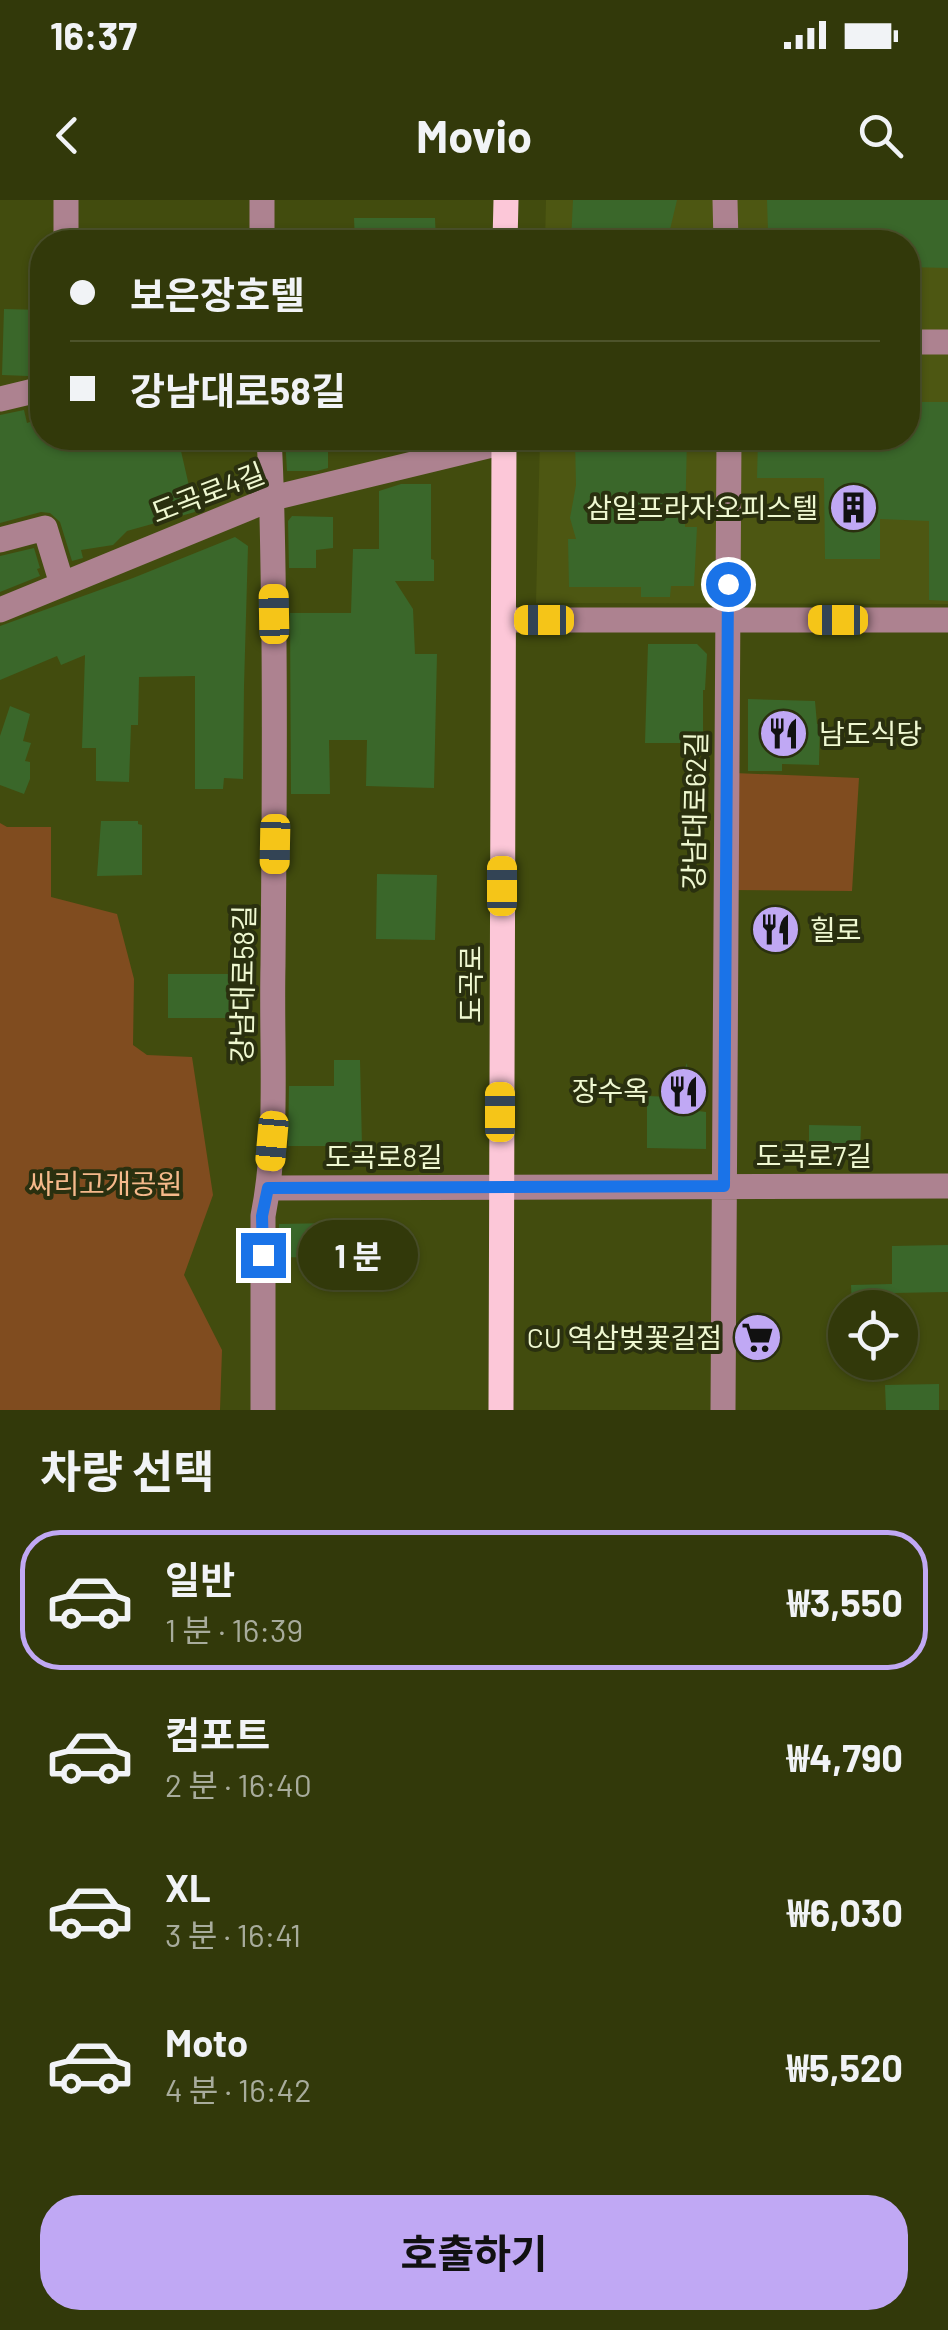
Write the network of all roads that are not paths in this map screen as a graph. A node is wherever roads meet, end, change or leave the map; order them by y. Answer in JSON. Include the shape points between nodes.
{"nodes":[{"id":1,"x":66,"y":200,"type":"edge"},
{"id":2,"x":262,"y":200,"type":"edge"},
{"id":3,"x":506,"y":200,"type":"edge"},
{"id":4,"x":725,"y":200,"type":"edge"},
{"id":5,"x":66,"y":230,"type":"edge"},
{"id":6,"x":262,"y":230,"type":"edge"},
{"id":7,"x":505,"y":230,"type":"edge"},
{"id":8,"x":726,"y":230,"type":"edge"},
{"id":9,"x":920,"y":342,"type":"edge"},
{"id":10,"x":948,"y":342,"type":"edge"},
{"id":11,"x":30,"y":392,"type":"edge"},
{"id":12,"x":0,"y":399,"type":"edge"},
{"id":13,"x":270,"y":450,"type":"edge"},
{"id":14,"x":464,"y":450,"type":"edge"},
{"id":15,"x":504,"y":450,"type":"edge"},
{"id":16,"x":728,"y":450,"type":"edge"},
{"id":17,"x":272,"y":498,"type":"junction"},
{"id":18,"x":0,"y":540,"type":"edge"},
{"id":19,"x":62,"y":584,"type":"junction"},
{"id":20,"x":0,"y":610,"type":"edge"},
{"id":21,"x":504,"y":620,"type":"junction"},
{"id":22,"x":727,"y":620,"type":"junction"},
{"id":23,"x":948,"y":620,"type":"edge"},
{"id":24,"x":724,"y":1186,"type":"junction"},
{"id":25,"x":948,"y":1186,"type":"edge"},
{"id":26,"x":500,"y":1187,"type":"junction"},
{"id":27,"x":268,"y":1188,"type":"junction"},
{"id":28,"x":263,"y":1410,"type":"edge"},
{"id":29,"x":501,"y":1410,"type":"edge"},
{"id":30,"x":723,"y":1410,"type":"edge"}],
"edges":[{"from":1,"to":5,"type":"street"},
{"from":2,"to":6,"type":"street"},
{"from":3,"to":7,"type":"main road"},
{"from":4,"to":8,"type":"street"},
{"from":9,"to":10,"type":"street"},
{"from":11,"to":12,"type":"street"},
{"from":13,"to":17,"type":"street","name":"강남대로58길"},
{"from":14,"to":17,"type":"street","name":"도곡로4길"},
{"from":15,"to":21,"type":"main road","name":"도곡로"},
{"from":16,"to":22,"type":"street","name":"강남대로62길"},
{"from":17,"to":19,"type":"street","name":"도곡로4길"},
{"from":17,"to":27,"type":"street","name":"강남대로58길"},
{"from":18,"to":19,"type":"street","via":[[46,528]]},
{"from":19,"to":20,"type":"street","name":"도곡로4길"},
{"from":21,"to":22,"type":"street"},
{"from":21,"to":26,"type":"main road","name":"도곡로"},
{"from":22,"to":23,"type":"street"},
{"from":22,"to":24,"type":"street","name":"강남대로62길"},
{"from":24,"to":25,"type":"street","name":"도곡로7길"},
{"from":24,"to":26,"type":"street","name":"도곡로7길"},
{"from":24,"to":30,"type":"street","name":"강남대로62길"},
{"from":26,"to":27,"type":"street","name":"도곡로8길"},
{"from":26,"to":29,"type":"main road","name":"도곡로"},
{"from":27,"to":28,"type":"street","name":"강남대로58길","via":[[262,1216]]}]}
